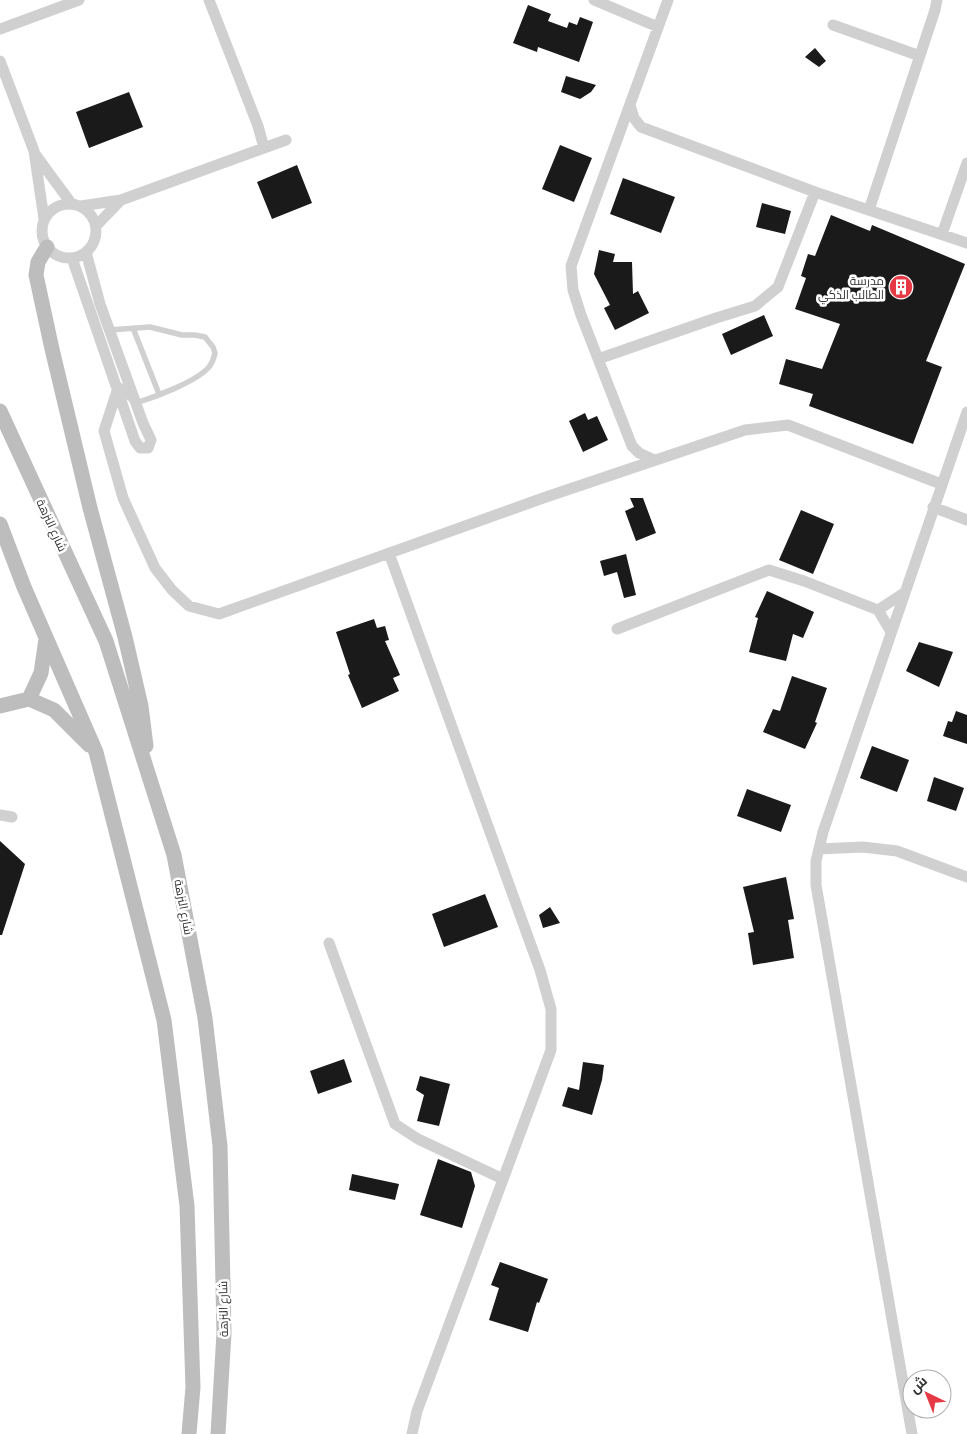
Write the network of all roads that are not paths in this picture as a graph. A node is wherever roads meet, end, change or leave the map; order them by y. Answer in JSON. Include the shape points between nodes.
{"nodes":[{"id":1,"x":209,"y":0,"type":"edge"},
{"id":2,"x":594,"y":0,"type":"edge"},
{"id":3,"x":668,"y":0,"type":"edge"},
{"id":4,"x":937,"y":0,"type":"edge"},
{"id":5,"x":73,"y":1,"type":"edge"},
{"id":6,"x":833,"y":25,"type":"dead end"},
{"id":7,"x":658,"y":27,"type":"junction"},
{"id":8,"x":0,"y":29,"type":"edge"},
{"id":9,"x":920,"y":56,"type":"junction"},
{"id":10,"x":0,"y":61,"type":"edge"},
{"id":11,"x":630,"y":105,"type":"junction"},
{"id":12,"x":641,"y":127,"type":"junction"},
{"id":13,"x":286,"y":140,"type":"dead end"},
{"id":14,"x":617,"y":140,"type":"junction"},
{"id":15,"x":264,"y":148,"type":"junction"},
{"id":16,"x":34,"y":151,"type":"junction"},
{"id":17,"x":967,"y":162,"type":"edge"},
{"id":18,"x":815,"y":192,"type":"junction"},
{"id":19,"x":121,"y":200,"type":"junction"},
{"id":20,"x":76,"y":205,"type":"junction"},
{"id":21,"x":868,"y":210,"type":"junction"},
{"id":22,"x":44,"y":219,"type":"junction"},
{"id":23,"x":96,"y":226,"type":"junction"},
{"id":24,"x":942,"y":234,"type":"junction"},
{"id":25,"x":967,"y":243,"type":"edge"},
{"id":26,"x":46,"y":247,"type":"junction"},
{"id":27,"x":86,"y":252,"type":"junction"},
{"id":28,"x":72,"y":258,"type":"junction"},
{"id":29,"x":133,"y":328,"type":"junction"},
{"id":30,"x":109,"y":330,"type":"junction"},
{"id":31,"x":106,"y":357,"type":"junction"},
{"id":32,"x":598,"y":360,"type":"junction"},
{"id":33,"x":118,"y":391,"type":"junction"},
{"id":34,"x":159,"y":394,"type":"junction"},
{"id":35,"x":136,"y":403,"type":"junction"},
{"id":36,"x":0,"y":411,"type":"edge"},
{"id":37,"x":967,"y":412,"type":"edge"},
{"id":38,"x":632,"y":446,"type":"junction"},
{"id":39,"x":654,"y":460,"type":"junction"},
{"id":40,"x":623,"y":471,"type":"junction"},
{"id":41,"x":941,"y":484,"type":"junction"},
{"id":42,"x":933,"y":508,"type":"junction"},
{"id":43,"x":967,"y":520,"type":"edge"},
{"id":44,"x":0,"y":524,"type":"edge"},
{"id":45,"x":389,"y":553,"type":"junction"},
{"id":46,"x":904,"y":593,"type":"junction"},
{"id":47,"x":878,"y":610,"type":"junction"},
{"id":48,"x":617,"y":629,"type":"dead end"},
{"id":49,"x":891,"y":632,"type":"junction"},
{"id":50,"x":46,"y":638,"type":"junction"},
{"id":51,"x":29,"y":699,"type":"junction"},
{"id":52,"x":0,"y":706,"type":"edge"},
{"id":53,"x":96,"y":752,"type":"junction"},
{"id":54,"x":151,"y":782,"type":"junction"},
{"id":55,"x":0,"y":815,"type":"edge"},
{"id":56,"x":12,"y":817,"type":"dead end"},
{"id":57,"x":819,"y":849,"type":"junction"},
{"id":58,"x":967,"y":877,"type":"edge"},
{"id":59,"x":329,"y":943,"type":"dead end"},
{"id":60,"x":503,"y":1179,"type":"junction"},
{"id":61,"x":189,"y":1434,"type":"edge"},
{"id":62,"x":218,"y":1434,"type":"edge"},
{"id":63,"x":412,"y":1434,"type":"edge"},
{"id":64,"x":912,"y":1434,"type":"edge"}],
"edges":[{"from":1,"to":15,"type":"street"},
{"from":2,"to":7,"type":"street"},
{"from":3,"to":7,"type":"street"},
{"from":4,"to":9,"type":"street"},
{"from":5,"to":8,"type":"street"},
{"from":6,"to":9,"type":"street"},
{"from":7,"to":11,"type":"street"},
{"from":9,"to":21,"type":"street"},
{"from":10,"to":16,"type":"street"},
{"from":11,"to":12,"type":"street"},
{"from":11,"to":14,"type":"street"},
{"from":12,"to":14,"type":"street"},
{"from":12,"to":18,"type":"street"},
{"from":13,"to":15,"type":"street"},
{"from":14,"to":32,"type":"street","via":[[571,266],[577,304]]},
{"from":15,"to":19,"type":"street"},
{"from":16,"to":20,"type":"street"},
{"from":16,"to":22,"type":"street"},
{"from":17,"to":24,"type":"street"},
{"from":18,"to":21,"type":"street"},
{"from":18,"to":32,"type":"street","via":[[778,287],[754,306]]},
{"from":19,"to":20,"type":"street"},
{"from":19,"to":23,"type":"street"},
{"from":20,"to":22,"type":"street","via":[[62,204]]},
{"from":20,"to":23,"type":"street","via":[[93,218]]},
{"from":21,"to":24,"type":"street"},
{"from":22,"to":26,"type":"street","via":[[42,233]]},
{"from":23,"to":27,"type":"street","via":[[94,243]]},
{"from":24,"to":25,"type":"street"},
{"from":26,"to":28,"type":"street","via":[[57,256]]},
{"from":26,"to":54,"type":"main road","via":[[36,275],[90,508],[141,706]]},
{"from":27,"to":28,"type":"street"},
{"from":27,"to":30,"type":"street"},
{"from":28,"to":31,"type":"street"},
{"from":29,"to":30,"type":"lane"},
{"from":29,"to":34,"type":"lane"},
{"from":29,"to":34,"type":"lane","via":[[150,327],[182,336],[205,337],[213,347],[215,353],[210,366],[194,380]]},
{"from":30,"to":35,"type":"street"},
{"from":31,"to":33,"type":"street"},
{"from":31,"to":35,"type":"lane","via":[[123,390]]},
{"from":32,"to":38,"type":"street"},
{"from":33,"to":35,"type":"street","via":[[135,441],[140,448],[148,448],[151,440]]},
{"from":33,"to":45,"type":"street","via":[[104,431],[123,498],[155,568],[189,606],[219,614]]},
{"from":34,"to":35,"type":"lane"},
{"from":36,"to":54,"type":"main road","name":"شارع النزهة","via":[[106,641]]},
{"from":37,"to":41,"type":"street"},
{"from":38,"to":39,"type":"street"},
{"from":38,"to":40,"type":"street"},
{"from":39,"to":40,"type":"street"},
{"from":39,"to":41,"type":"street","via":[[745,430],[788,425]]},
{"from":40,"to":45,"type":"street"},
{"from":41,"to":42,"type":"street"},
{"from":42,"to":43,"type":"street"},
{"from":42,"to":46,"type":"street"},
{"from":44,"to":50,"type":"main road"},
{"from":45,"to":60,"type":"street","via":[[540,970],[551,1009],[551,1050]]},
{"from":46,"to":47,"type":"street"},
{"from":46,"to":49,"type":"street"},
{"from":47,"to":48,"type":"street","via":[[769,570]]},
{"from":47,"to":49,"type":"street"},
{"from":49,"to":57,"type":"street"},
{"from":50,"to":51,"type":"main road","via":[[41,673]]},
{"from":50,"to":53,"type":"main road"},
{"from":51,"to":52,"type":"main road"},
{"from":51,"to":53,"type":"main road","via":[[54,710]]},
{"from":53,"to":61,"type":"main road","via":[[164,1020],[187,1206],[193,1387]]},
{"from":54,"to":62,"type":"main road","name":"شارع النزهة","via":[[178,874],[205,1018],[220,1146],[224,1333]]},
{"from":55,"to":56,"type":"street"},
{"from":57,"to":58,"type":"street","via":[[863,847],[897,851]]},
{"from":57,"to":64,"type":"street","via":[[816,885]]},
{"from":59,"to":60,"type":"street","via":[[395,1124],[418,1139]]},
{"from":60,"to":63,"type":"street","via":[[417,1411]]}]}
